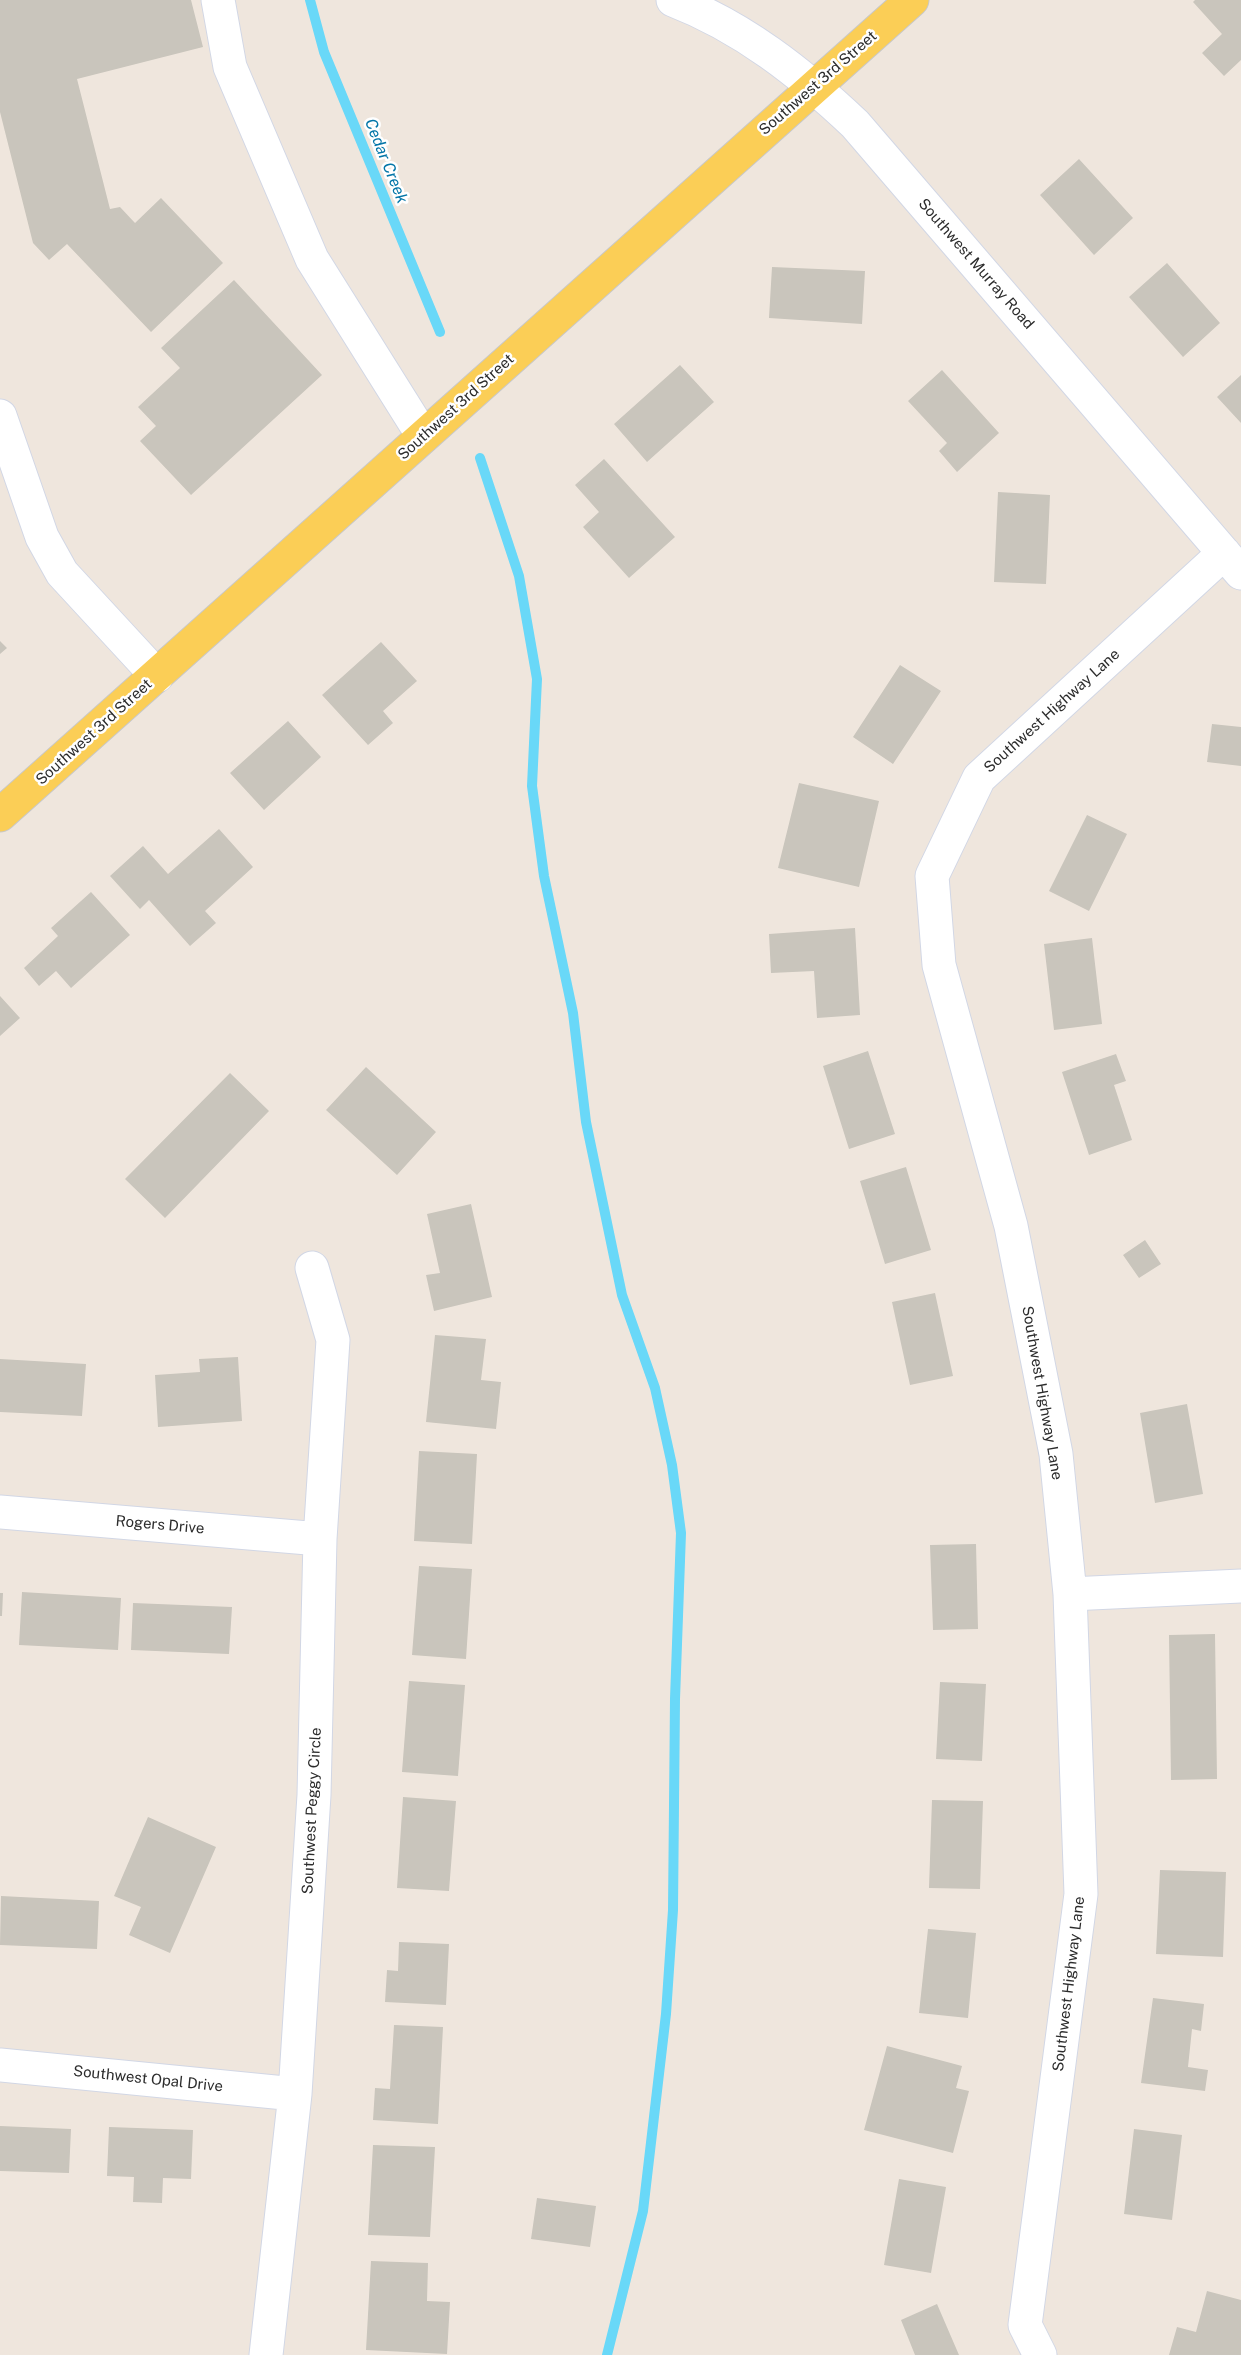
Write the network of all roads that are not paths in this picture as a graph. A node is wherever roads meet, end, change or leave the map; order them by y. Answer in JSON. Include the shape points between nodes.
{"nodes":[{"id":1,"x":218,"y":0,"type":"edge"},
{"id":2,"x":673,"y":0,"type":"edge"},
{"id":3,"x":912,"y":0,"type":"edge"},
{"id":4,"x":814,"y":86,"type":"junction"},
{"id":5,"x":0,"y":416,"type":"edge"},
{"id":6,"x":423,"y":436,"type":"junction"},
{"id":7,"x":1233,"y":563,"type":"edge"},
{"id":8,"x":156,"y":676,"type":"junction"},
{"id":9,"x":0,"y":815,"type":"edge"},
{"id":10,"x":312,"y":1268,"type":"dead end"},
{"id":11,"x":0,"y":1512,"type":"edge"},
{"id":12,"x":320,"y":1539,"type":"junction"},
{"id":13,"x":1241,"y":1586,"type":"edge"},
{"id":14,"x":1070,"y":1594,"type":"junction"},
{"id":15,"x":0,"y":2065,"type":"edge"},
{"id":16,"x":295,"y":2094,"type":"junction"},
{"id":17,"x":266,"y":2355,"type":"edge"},
{"id":18,"x":1040,"y":2355,"type":"edge"}],
"edges":[{"from":1,"to":6,"type":"street","via":[[230,67],[312,259]]},
{"from":2,"to":4,"type":"street","name":"Southwest Murray Road","via":[[758,44]]},
{"from":3,"to":4,"type":"main road","name":"Southwest 3rd Street"},
{"from":4,"to":6,"type":"main road","name":"Southwest 3rd Street"},
{"from":4,"to":7,"type":"street","name":"Southwest Murray Road","via":[[855,124]]},
{"from":5,"to":8,"type":"street","via":[[42,537],[62,573]]},
{"from":6,"to":8,"type":"main road","name":"Southwest 3rd Street"},
{"from":7,"to":14,"type":"street","name":"Southwest Highway Lane","via":[[979,778],[932,876],[939,965],[1011,1226],[1056,1454]]},
{"from":8,"to":9,"type":"main road","name":"Southwest 3rd Street"},
{"from":10,"to":12,"type":"street","name":"Southwest Peggy Circle","via":[[333,1340]]},
{"from":11,"to":12,"type":"street","name":"Rogers Drive"},
{"from":12,"to":16,"type":"street","name":"Southwest Peggy Circle","via":[[314,1795]]},
{"from":13,"to":14,"type":"street"},
{"from":14,"to":18,"type":"street","name":"Southwest Highway Lane","via":[[1080,1894],[1025,2325]]},
{"from":15,"to":16,"type":"street","name":"Southwest Opal Drive"},
{"from":16,"to":17,"type":"street","name":"Southwest Peggy Circle"}]}
